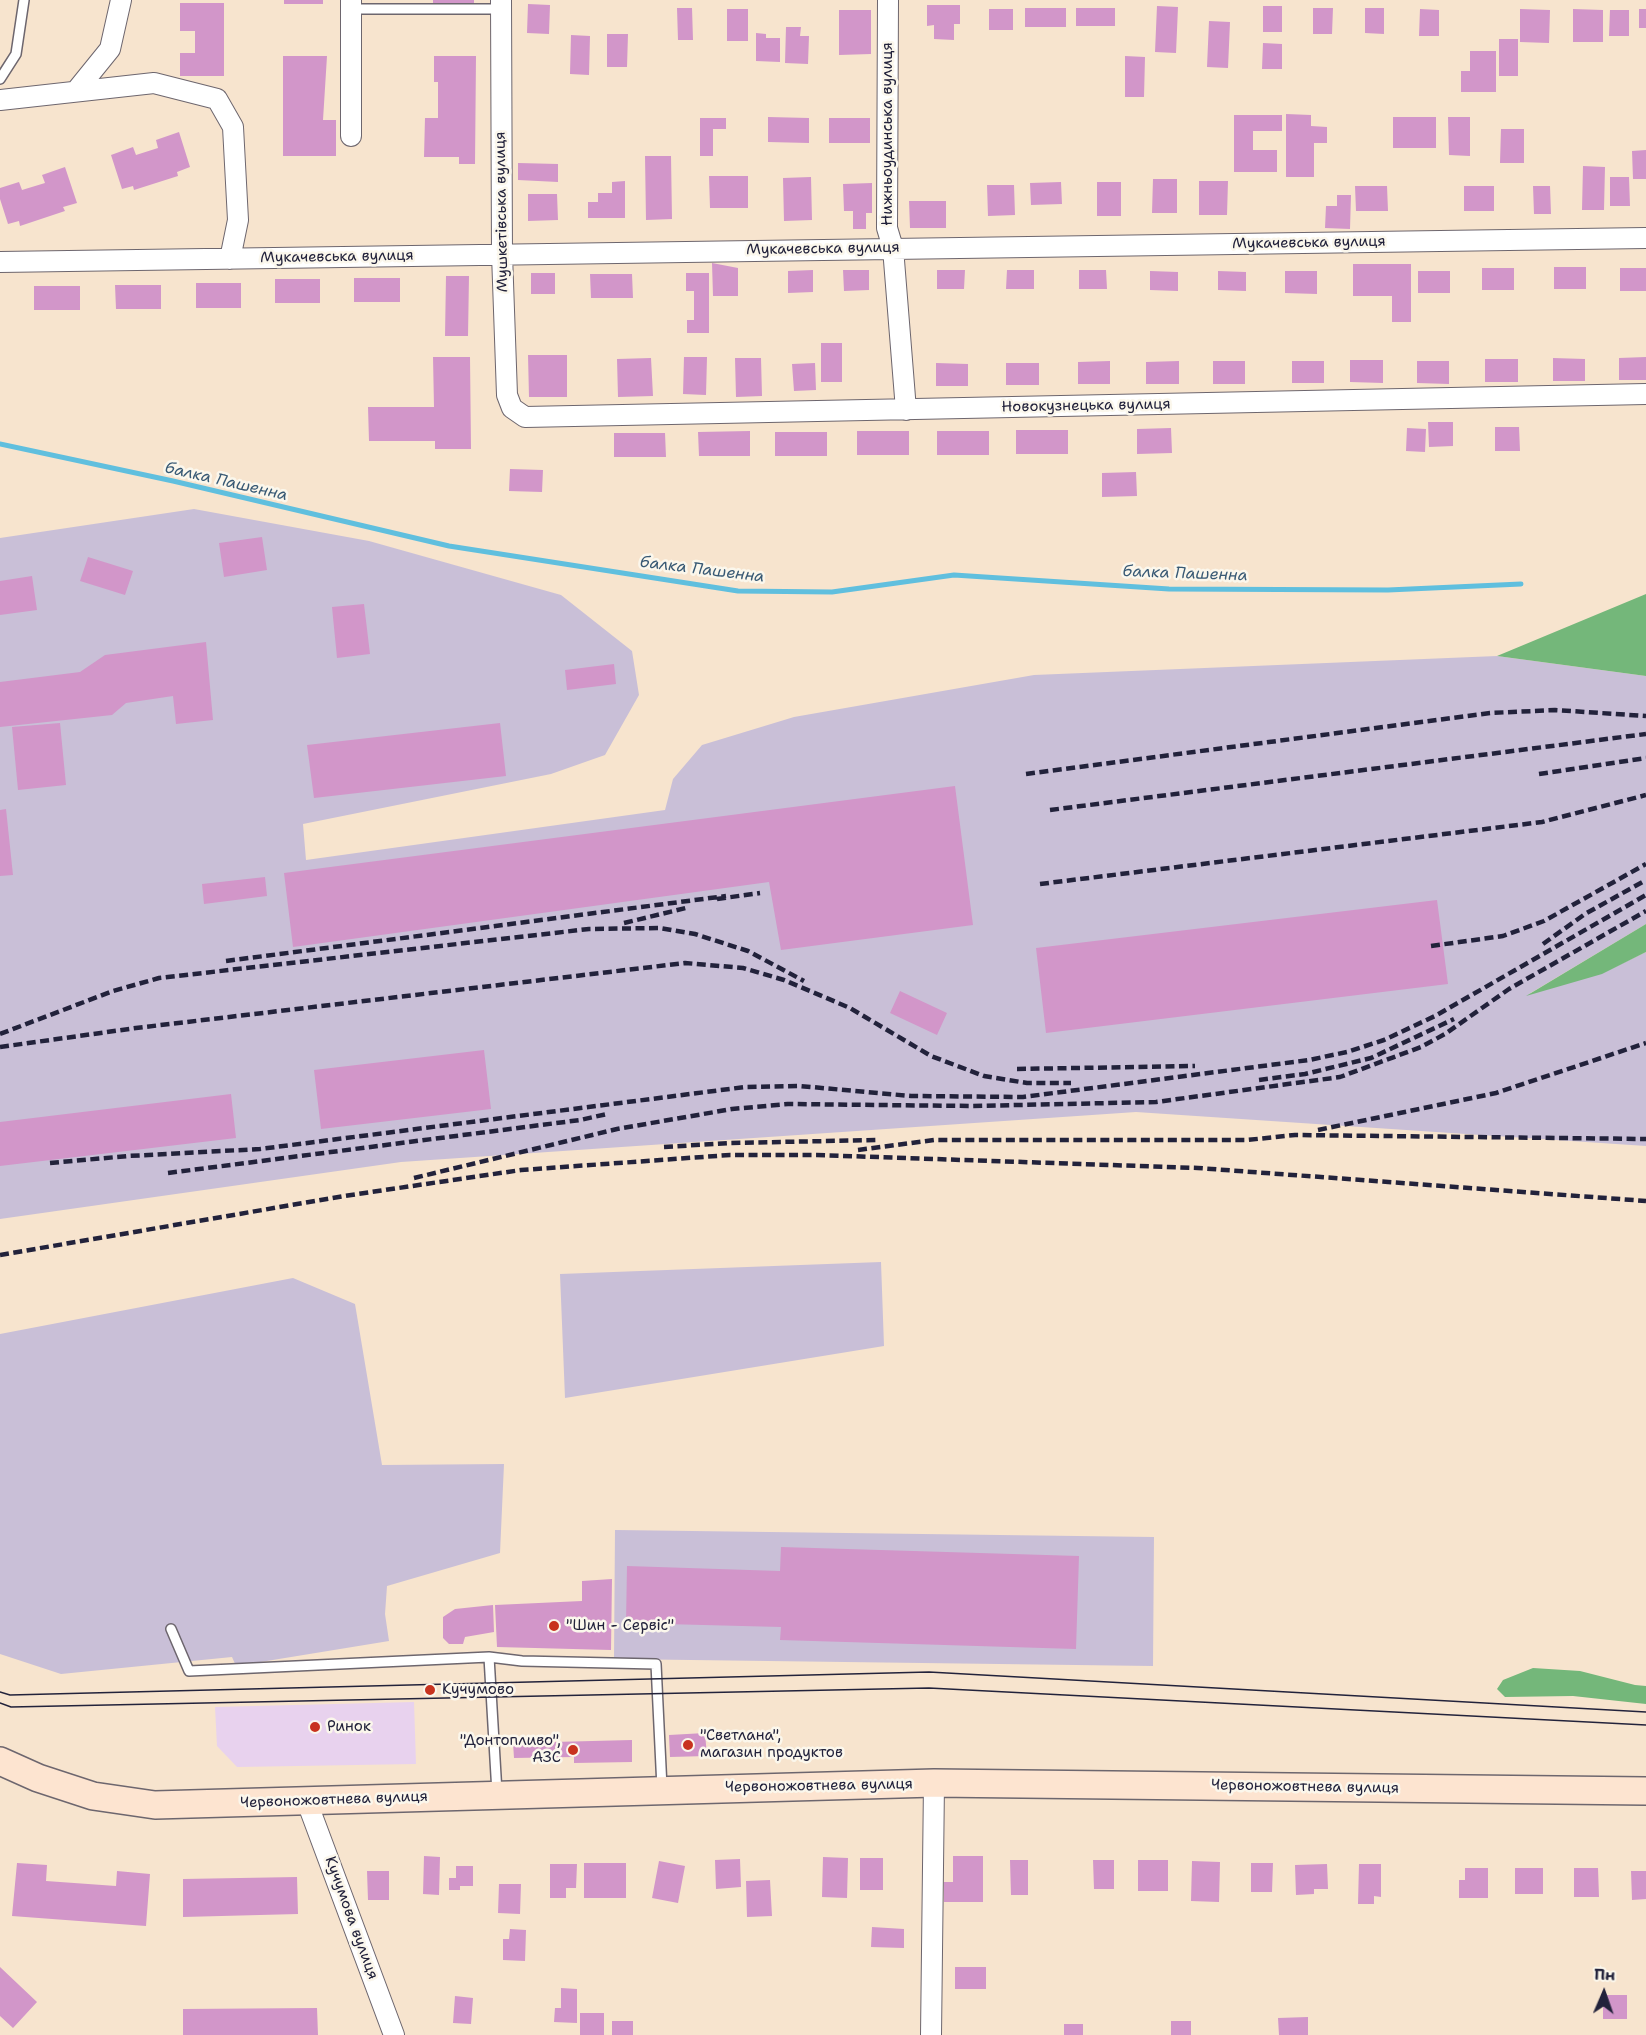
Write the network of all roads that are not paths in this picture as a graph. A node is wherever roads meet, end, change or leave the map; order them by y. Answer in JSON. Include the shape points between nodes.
{"nodes":[{"id":1,"x":24,"y":0,"type":"edge"},
{"id":2,"x":121,"y":0,"type":"edge"},
{"id":3,"x":888,"y":0,"type":"edge"},
{"id":4,"x":351,"y":4,"type":"edge"},
{"id":5,"x":501,"y":4,"type":"edge"},
{"id":6,"x":0,"y":79,"type":"edge"},
{"id":7,"x":76,"y":92,"type":"junction"},
{"id":8,"x":0,"y":100,"type":"edge"},
{"id":9,"x":351,"y":136,"type":"dead end"},
{"id":10,"x":1646,"y":238,"type":"edge"},
{"id":11,"x":893,"y":248,"type":"junction"},
{"id":12,"x":502,"y":254,"type":"junction"},
{"id":13,"x":230,"y":259,"type":"junction"},
{"id":14,"x":0,"y":262,"type":"edge"},
{"id":15,"x":1646,"y":394,"type":"edge"},
{"id":16,"x":906,"y":411,"type":"junction"},
{"id":17,"x":525,"y":417,"type":"joint"},
{"id":18,"x":171,"y":1629,"type":"dead end"},
{"id":19,"x":489,"y":1657,"type":"junction"},
{"id":20,"x":0,"y":1761,"type":"edge"},
{"id":21,"x":934,"y":1783,"type":"junction"},
{"id":22,"x":662,"y":1789,"type":"junction"},
{"id":23,"x":1646,"y":1791,"type":"edge"},
{"id":24,"x":497,"y":1795,"type":"junction"},
{"id":25,"x":307,"y":1802,"type":"junction"},
{"id":26,"x":394,"y":2035,"type":"edge"},
{"id":27,"x":931,"y":2035,"type":"edge"}],
"edges":[{"from":1,"to":6,"type":"lane","via":[[16,54]]},
{"from":2,"to":7,"type":"street","via":[[110,49]]},
{"from":3,"to":11,"type":"street","name":"Нижньоудинська вулиця","via":[[887,228]]},
{"from":4,"to":5,"type":"lane"},
{"from":4,"to":9,"type":"street"},
{"from":5,"to":12,"type":"street","name":"Мушкетівська вулиця"},
{"from":7,"to":8,"type":"street"},
{"from":7,"to":13,"type":"street","via":[[154,83],[217,99],[233,127],[238,220]]},
{"from":10,"to":11,"type":"street","name":"Мукачевська вулиця"},
{"from":11,"to":12,"type":"street","name":"Мукачевська вулиця"},
{"from":11,"to":16,"type":"street","name":"Нижньоудинська вулиця"},
{"from":12,"to":13,"type":"street","name":"Мукачевська вулиця"},
{"from":12,"to":17,"type":"street","name":"Мушкетівська вулиця","via":[[507,395],[512,408]]},
{"from":13,"to":14,"type":"street","name":"Мукачевська вулиця"},
{"from":15,"to":16,"type":"street","name":"Новокузнецька вулиця"},
{"from":16,"to":17,"type":"street","name":"Новокузнецька вулиця"},
{"from":18,"to":19,"type":"lane","via":[[189,1671]]},
{"from":19,"to":22,"type":"lane","via":[[656,1664]]},
{"from":19,"to":24,"type":"lane"},
{"from":20,"to":25,"type":"main road","name":"Червоножовтнева вулиця","via":[[93,1796],[155,1805]]},
{"from":21,"to":22,"type":"main road","name":"Червоножовтнева вулиця"},
{"from":21,"to":23,"type":"main road","name":"Червоножовтнева вулиця"},
{"from":21,"to":27,"type":"street"},
{"from":22,"to":24,"type":"main road","name":"Червоножовтнева вулиця"},
{"from":24,"to":25,"type":"main road","name":"Червоножовтнева вулиця"},
{"from":25,"to":26,"type":"street","name":"Кучумова вулиця"}]}
